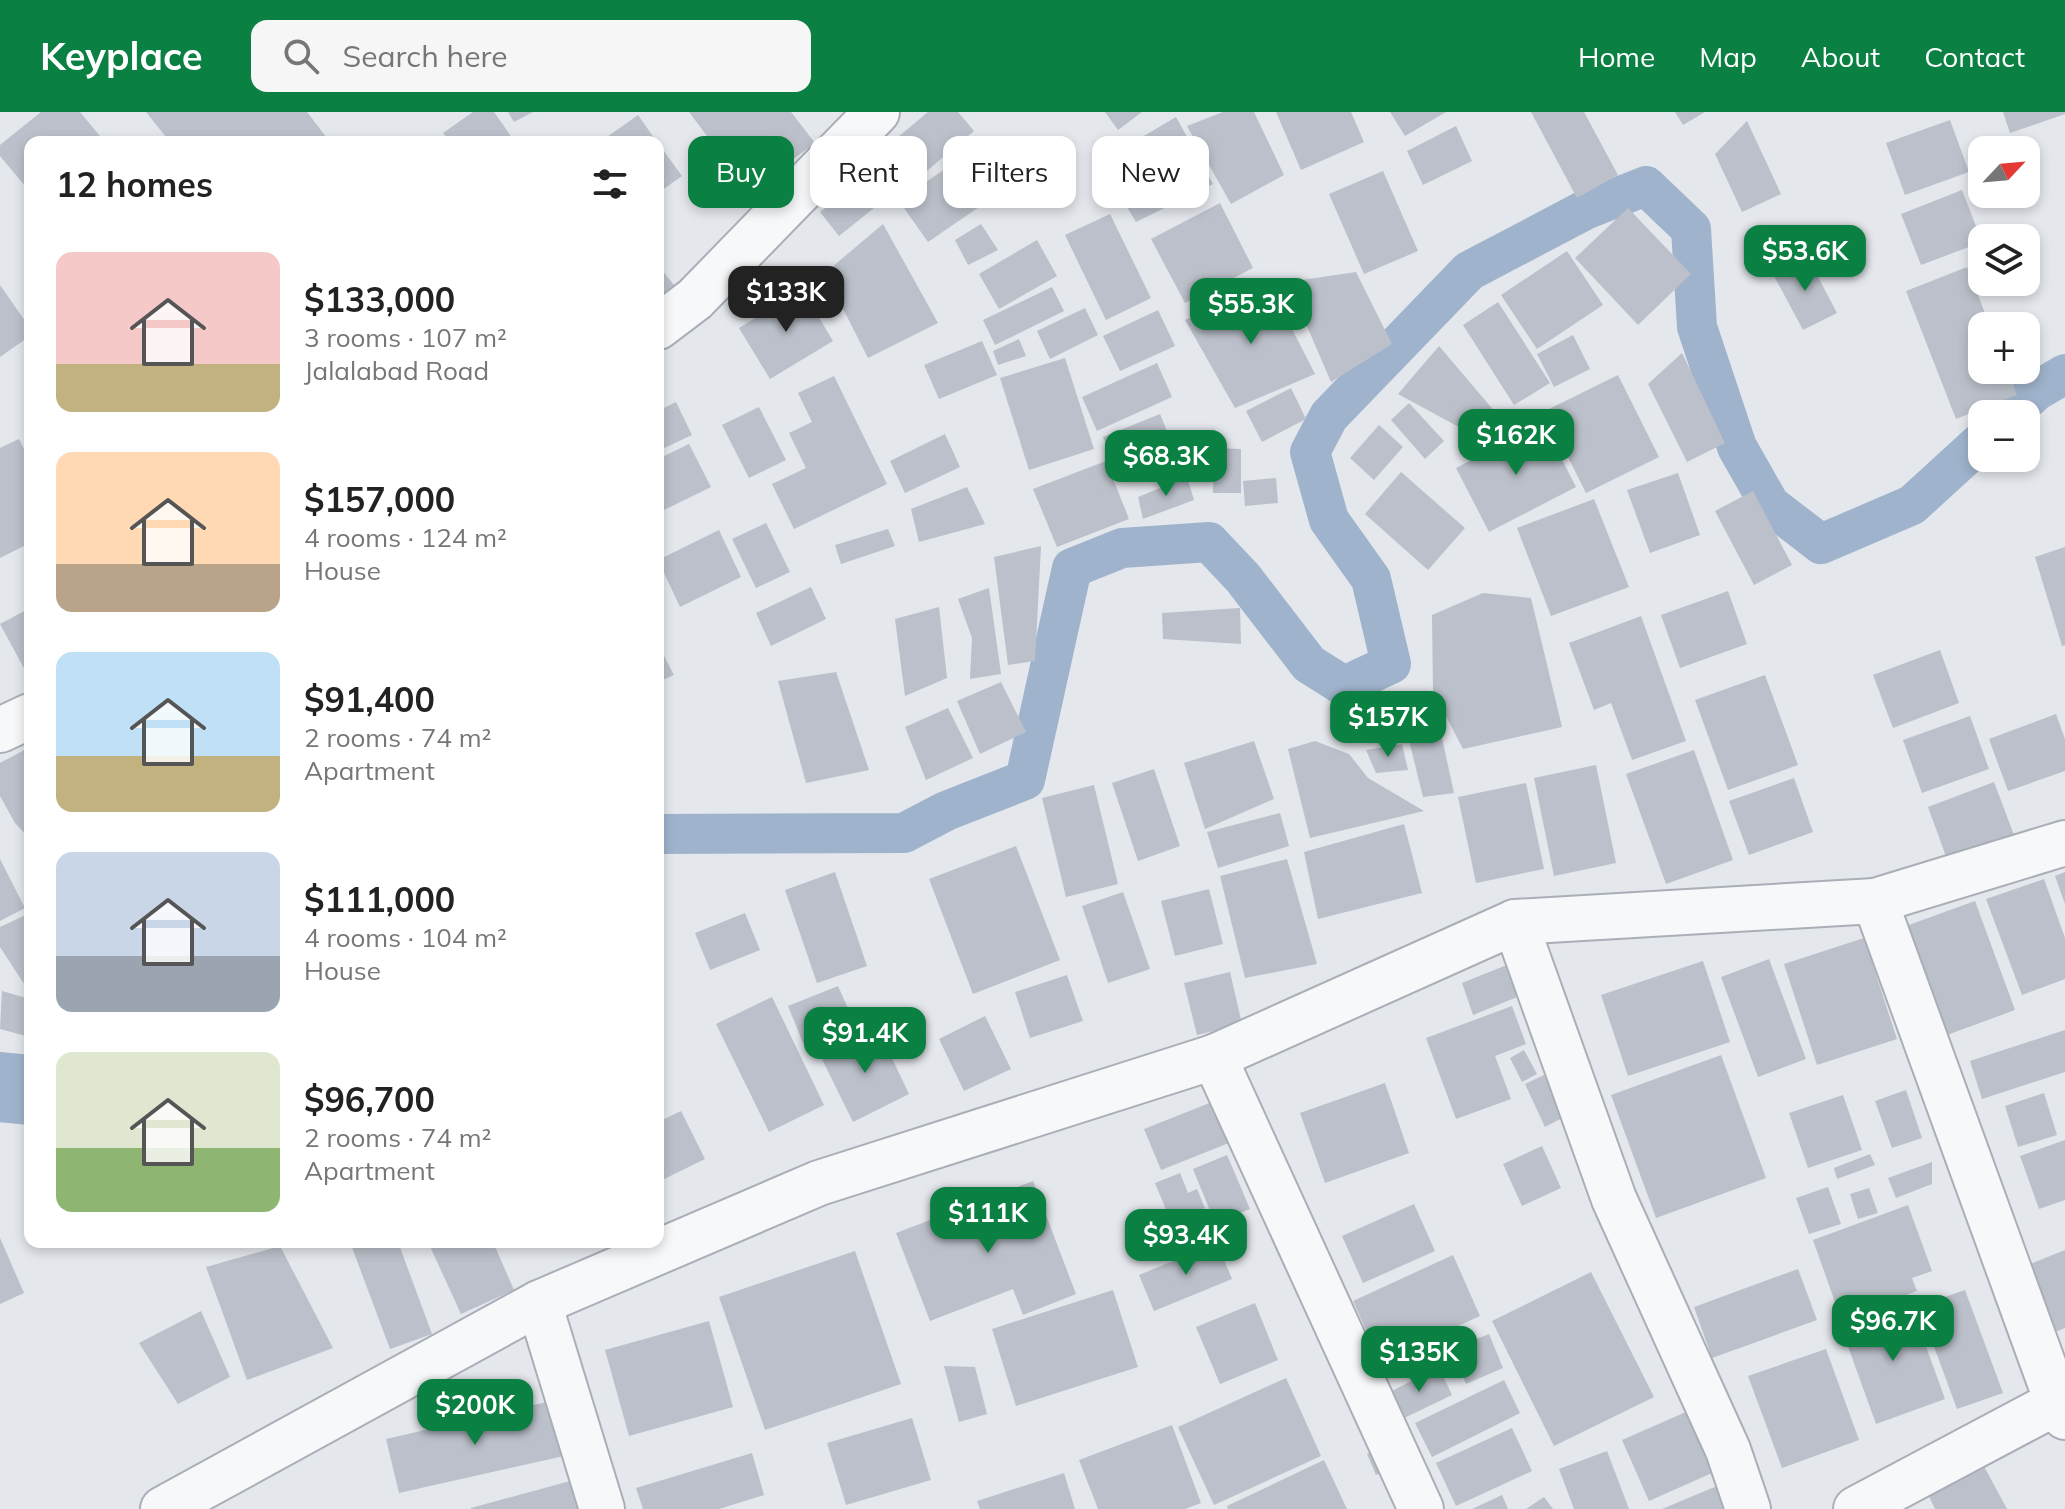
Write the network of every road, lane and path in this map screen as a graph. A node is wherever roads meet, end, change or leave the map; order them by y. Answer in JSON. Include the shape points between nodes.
{"nodes":[{"id":1,"x":877,"y":112,"type":"edge"},
{"id":2,"x":664,"y":322,"type":"edge"},
{"id":3,"x":24,"y":719,"type":"edge"},
{"id":4,"x":0,"y":730,"type":"edge"},
{"id":5,"x":2065,"y":843,"type":"edge"},
{"id":6,"x":1875,"y":901,"type":"junction"},
{"id":7,"x":1515,"y":922,"type":"junction"},
{"id":8,"x":1214,"y":1057,"type":"junction"},
{"id":9,"x":539,"y":1303,"type":"junction"},
{"id":10,"x":2062,"y":1406,"type":"edge"},
{"id":11,"x":163,"y":1509,"type":"edge"},
{"id":12,"x":602,"y":1509,"type":"edge"},
{"id":13,"x":1421,"y":1509,"type":"edge"},
{"id":14,"x":1748,"y":1509,"type":"edge"},
{"id":15,"x":1856,"y":1509,"type":"edge"}],
"edges":[{"from":1,"to":2,"type":"street","via":[[695,299]]},
{"from":3,"to":4,"type":"street"},
{"from":5,"to":6,"type":"street"},
{"from":6,"to":7,"type":"street"},
{"from":6,"to":10,"type":"street"},
{"from":7,"to":8,"type":"street"},
{"from":7,"to":14,"type":"street","via":[[1614,1199],[1728,1450]]},
{"from":8,"to":9,"type":"street","via":[[819,1183]]},
{"from":8,"to":13,"type":"street"},
{"from":9,"to":11,"type":"street"},
{"from":9,"to":12,"type":"street"},
{"from":10,"to":15,"type":"street"}]}
